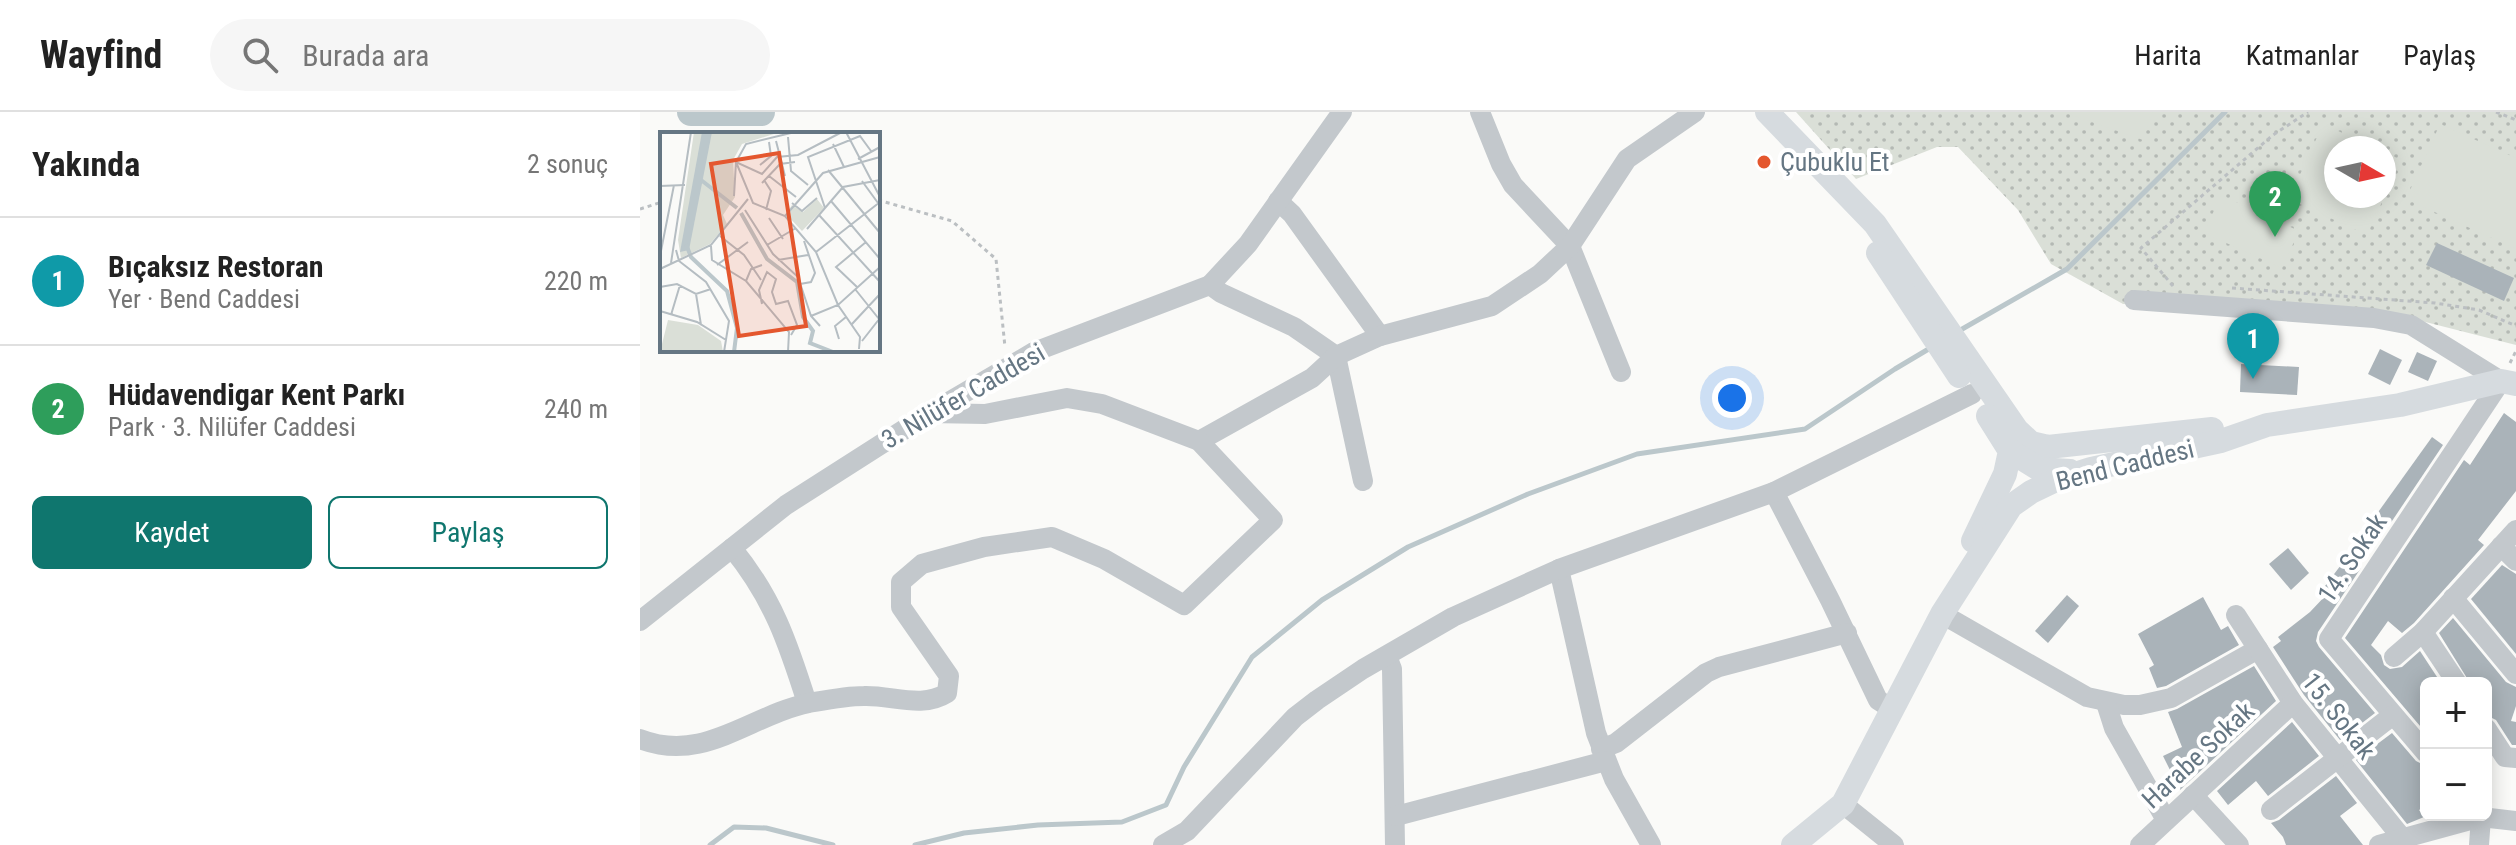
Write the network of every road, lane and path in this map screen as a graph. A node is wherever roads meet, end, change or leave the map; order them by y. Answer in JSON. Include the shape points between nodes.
{"nodes":[{"id":1,"x":1342,"y":112,"type":"edge"},
{"id":2,"x":1480,"y":112,"type":"edge"},
{"id":3,"x":1695,"y":112,"type":"edge"},
{"id":4,"x":1767,"y":112,"type":"edge"},
{"id":5,"x":2308,"y":112,"type":"edge"},
{"id":6,"x":2496,"y":112,"type":"edge"},
{"id":7,"x":2516,"y":120,"type":"edge"},
{"id":8,"x":880,"y":201,"type":"edge"},
{"id":9,"x":1278,"y":201,"type":"junction"},
{"id":10,"x":660,"y":203,"type":"edge"},
{"id":11,"x":640,"y":209,"type":"edge"},
{"id":12,"x":1570,"y":246,"type":"junction"},
{"id":13,"x":1210,"y":285,"type":"junction"},
{"id":14,"x":2173,"y":286,"type":"dead end"},
{"id":15,"x":2229,"y":288,"type":"dead end"},
{"id":16,"x":2134,"y":300,"type":"dead end"},
{"id":17,"x":2516,"y":326,"type":"edge"},
{"id":18,"x":1380,"y":336,"type":"junction"},
{"id":19,"x":1336,"y":356,"type":"junction"},
{"id":20,"x":1961,"y":365,"type":"junction"},
{"id":21,"x":1009,"y":366,"type":"junction"},
{"id":22,"x":1621,"y":372,"type":"dead end"},
{"id":23,"x":2511,"y":388,"type":"edge"},
{"id":24,"x":1972,"y":394,"type":"junction"},
{"id":25,"x":930,"y":413,"type":"junction"},
{"id":26,"x":2267,"y":425,"type":"junction"},
{"id":27,"x":1199,"y":441,"type":"junction"},
{"id":28,"x":2016,"y":455,"type":"junction"},
{"id":29,"x":2091,"y":469,"type":"junction"},
{"id":30,"x":1363,"y":481,"type":"dead end"},
{"id":31,"x":1774,"y":492,"type":"junction"},
{"id":32,"x":2011,"y":506,"type":"junction"},
{"id":33,"x":2516,"y":530,"type":"edge"},
{"id":34,"x":2501,"y":546,"type":"junction"},
{"id":35,"x":732,"y":548,"type":"junction"},
{"id":36,"x":2516,"y":561,"type":"edge"},
{"id":37,"x":1559,"y":569,"type":"junction"},
{"id":38,"x":2453,"y":598,"type":"junction"},
{"id":39,"x":1942,"y":614,"type":"junction"},
{"id":40,"x":2236,"y":615,"type":"dead end"},
{"id":41,"x":640,"y":621,"type":"edge"},
{"id":42,"x":2423,"y":632,"type":"junction"},
{"id":43,"x":1847,"y":633,"type":"junction"},
{"id":44,"x":2258,"y":649,"type":"junction"},
{"id":45,"x":1387,"y":656,"type":"junction"},
{"id":46,"x":2394,"y":657,"type":"dead end"},
{"id":47,"x":2516,"y":674,"type":"edge"},
{"id":48,"x":2453,"y":677,"type":"edge"},
{"id":49,"x":807,"y":703,"type":"junction"},
{"id":50,"x":2106,"y":703,"type":"junction"},
{"id":51,"x":2293,"y":703,"type":"junction"},
{"id":52,"x":1892,"y":709,"type":"junction"},
{"id":53,"x":2393,"y":715,"type":"junction"},
{"id":54,"x":2492,"y":737,"type":"edge"},
{"id":55,"x":640,"y":739,"type":"edge"},
{"id":56,"x":2423,"y":749,"type":"edge"},
{"id":57,"x":1604,"y":755,"type":"junction"},
{"id":58,"x":2516,"y":758,"type":"edge"},
{"id":59,"x":2338,"y":759,"type":"junction"},
{"id":60,"x":2193,"y":795,"type":"junction"},
{"id":61,"x":1843,"y":804,"type":"junction"},
{"id":62,"x":2271,"y":810,"type":"dead end"},
{"id":63,"x":1396,"y":816,"type":"junction"},
{"id":64,"x":2492,"y":818,"type":"edge"},
{"id":65,"x":2166,"y":820,"type":"junction"},
{"id":66,"x":2465,"y":821,"type":"edge"},
{"id":67,"x":2480,"y":821,"type":"edge"},
{"id":68,"x":2516,"y":821,"type":"edge"},
{"id":69,"x":2403,"y":842,"type":"edge"},
{"id":70,"x":1163,"y":845,"type":"edge"},
{"id":71,"x":1395,"y":845,"type":"edge"},
{"id":72,"x":1651,"y":845,"type":"edge"},
{"id":73,"x":1793,"y":845,"type":"edge"},
{"id":74,"x":1894,"y":845,"type":"edge"},
{"id":75,"x":2140,"y":845,"type":"edge"},
{"id":76,"x":2239,"y":845,"type":"edge"},
{"id":77,"x":2379,"y":845,"type":"edge"},
{"id":78,"x":2479,"y":845,"type":"edge"}],
"edges":[{"from":1,"to":9,"type":"street","name":"3. Nilüfer Caddesi"},
{"from":2,"to":12,"type":"street","via":[[1513,185]]},
{"from":3,"to":12,"type":"street","via":[[1627,159]]},
{"from":4,"to":20,"type":"main road","via":[[1835,183]]},
{"from":5,"to":14,"type":"path","via":[[2273,135],[2141,248]]},
{"from":6,"to":7,"type":"path"},
{"from":8,"to":21,"type":"path","via":[[952,221],[996,259]]},
{"from":9,"to":13,"type":"street","name":"3. Nilüfer Caddesi"},
{"from":9,"to":18,"type":"street"},
{"from":10,"to":11,"type":"path"},
{"from":12,"to":18,"type":"street","via":[[1492,306]]},
{"from":12,"to":22,"type":"street"},
{"from":13,"to":19,"type":"street","via":[[1294,327]]},
{"from":13,"to":21,"type":"street","name":"3. Nilüfer Caddesi"},
{"from":15,"to":17,"type":"path","via":[[2435,303],[2479,310]]},
{"from":16,"to":23,"type":"street","via":[[2411,325]]},
{"from":18,"to":19,"type":"street"},
{"from":19,"to":27,"type":"street","via":[[1312,378]]},
{"from":19,"to":30,"type":"street"},
{"from":20,"to":24,"type":"main road"},
{"from":20,"to":28,"type":"main road"},
{"from":21,"to":25,"type":"street","name":"3. Nilüfer Caddesi"},
{"from":23,"to":26,"type":"main road","name":"Bend Caddesi"},
{"from":23,"to":53,"type":"street","name":"14. Sokak","via":[[2329,639]]},
{"from":24,"to":28,"type":"main road"},
{"from":24,"to":31,"type":"street"},
{"from":25,"to":27,"type":"street","via":[[985,414],[1067,398],[1102,404]]},
{"from":25,"to":35,"type":"street","name":"3. Nilüfer Caddesi","via":[[786,505]]},
{"from":26,"to":28,"type":"main road","via":[[2048,447],[2031,443]]},
{"from":26,"to":29,"type":"main road","name":"Bend Caddesi","via":[[2221,441]]},
{"from":27,"to":49,"type":"street","via":[[1273,520],[1184,605],[1104,559],[1052,537],[972,550],[922,564],[901,582],[901,607],[949,676],[947,693],[936,700],[864,696]]},
{"from":28,"to":29,"type":"main road","via":[[2039,469]]},
{"from":28,"to":32,"type":"main road"},
{"from":28,"to":39,"type":"main road"},
{"from":29,"to":32,"type":"main road","name":"Bend Caddesi","via":[[2056,480]]},
{"from":31,"to":37,"type":"street"},
{"from":31,"to":43,"type":"street"},
{"from":32,"to":39,"type":"main road","name":"Bend Caddesi"},
{"from":33,"to":34,"type":"street"},
{"from":34,"to":36,"type":"street"},
{"from":34,"to":38,"type":"street"},
{"from":35,"to":41,"type":"street","name":"3. Nilüfer Caddesi"},
{"from":35,"to":49,"type":"street","via":[[775,611]]},
{"from":37,"to":45,"type":"street","via":[[1453,617]]},
{"from":37,"to":57,"type":"street"},
{"from":38,"to":42,"type":"street"},
{"from":38,"to":47,"type":"street"},
{"from":39,"to":50,"type":"street"},
{"from":39,"to":52,"type":"main road","name":"Bend Caddesi"},
{"from":40,"to":44,"type":"street","name":"15. Sokak"},
{"from":42,"to":46,"type":"street"},
{"from":42,"to":48,"type":"street"},
{"from":43,"to":52,"type":"street","via":[[1878,700]]},
{"from":43,"to":57,"type":"street","via":[[1706,673]]},
{"from":44,"to":50,"type":"street","via":[[2171,698],[2140,705]]},
{"from":44,"to":51,"type":"street","name":"15. Sokak"},
{"from":45,"to":63,"type":"street","via":[[1392,669]]},
{"from":45,"to":70,"type":"street","via":[[1295,717],[1197,821]]},
{"from":49,"to":55,"type":"street","via":[[726,737],[660,747]]},
{"from":50,"to":65,"type":"street","via":[[2114,728]]},
{"from":51,"to":59,"type":"street","name":"15. Sokak"},
{"from":51,"to":60,"type":"street","name":"Harabe Sokak"},
{"from":52,"to":61,"type":"main road","name":"Bend Caddesi"},
{"from":53,"to":56,"type":"street","name":"14. Sokak"},
{"from":53,"to":59,"type":"street"},
{"from":54,"to":58,"type":"street","via":[[2505,757]]},
{"from":57,"to":63,"type":"street"},
{"from":57,"to":72,"type":"street"},
{"from":59,"to":62,"type":"street"},
{"from":59,"to":69,"type":"street","name":"15. Sokak"},
{"from":60,"to":65,"type":"street","name":"Harabe Sokak"},
{"from":60,"to":76,"type":"street"},
{"from":61,"to":73,"type":"main road","name":"Bend Caddesi"},
{"from":61,"to":74,"type":"street"},
{"from":63,"to":71,"type":"street"},
{"from":64,"to":68,"type":"street"},
{"from":65,"to":75,"type":"street","name":"Harabe Sokak"},
{"from":66,"to":69,"type":"street"},
{"from":67,"to":78,"type":"street"},
{"from":69,"to":77,"type":"street"}]}
